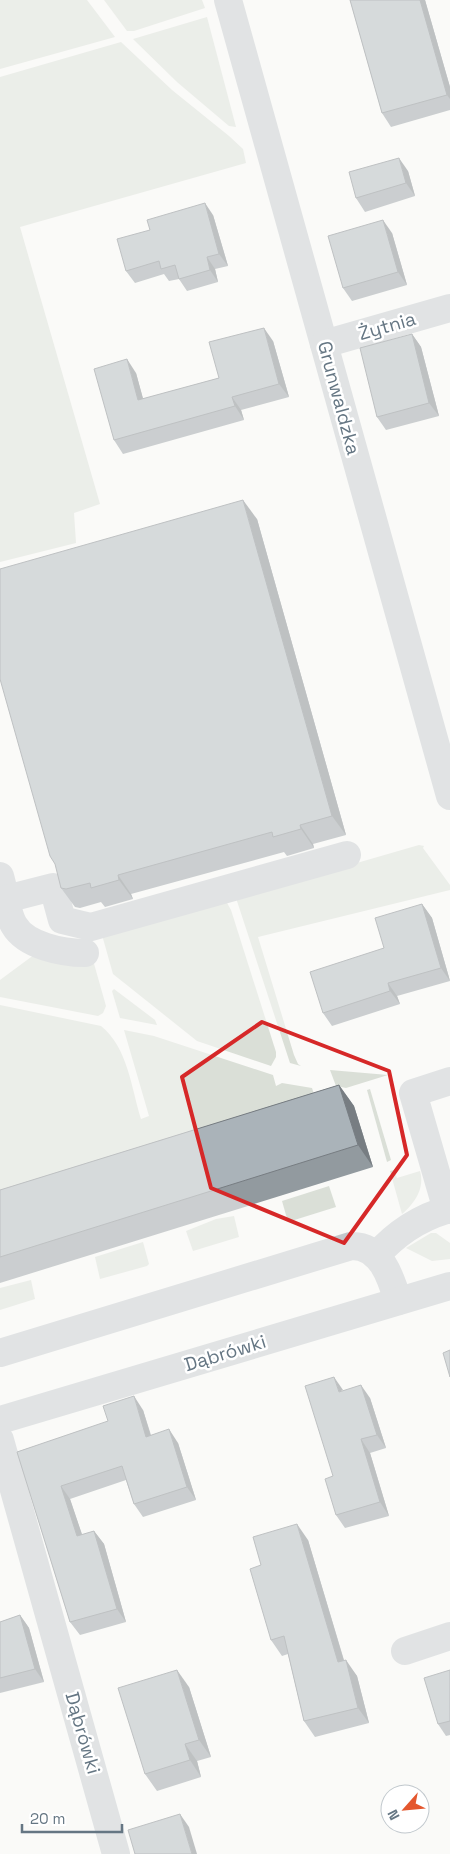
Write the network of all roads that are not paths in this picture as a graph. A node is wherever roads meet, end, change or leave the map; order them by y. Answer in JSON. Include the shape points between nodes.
{"nodes":[{"id":1,"x":228,"y":0,"type":"edge"},
{"id":2,"x":450,"y":308,"type":"edge"},
{"id":3,"x":324,"y":344,"type":"junction"},
{"id":4,"x":441,"y":726,"type":"edge"},
{"id":5,"x":450,"y":796,"type":"edge"},
{"id":6,"x":346,"y":855,"type":"dead end"},
{"id":7,"x":3,"y":887,"type":"edge"},
{"id":8,"x":7,"y":927,"type":"edge"},
{"id":9,"x":85,"y":953,"type":"dead end"},
{"id":10,"x":450,"y":1081,"type":"edge"},
{"id":11,"x":449,"y":1209,"type":"edge"},
{"id":12,"x":376,"y":1256,"type":"junction"},
{"id":13,"x":450,"y":1286,"type":"edge"},
{"id":14,"x":398,"y":1301,"type":"junction"},
{"id":15,"x":0,"y":1353,"type":"edge"},
{"id":16,"x":0,"y":1420,"type":"edge"},
{"id":17,"x":0,"y":1440,"type":"edge"},
{"id":18,"x":450,"y":1636,"type":"edge"},
{"id":19,"x":405,"y":1651,"type":"dead end"},
{"id":20,"x":116,"y":1854,"type":"edge"}],
"edges":[{"from":1,"to":3,"type":"street","name":"Grunwaldzka"},
{"from":2,"to":3,"type":"street","name":"Żytnia"},
{"from":3,"to":4,"type":"street","name":"Grunwaldzka"},
{"from":4,"to":5,"type":"street","name":"Grunwaldzka"},
{"from":6,"to":7,"type":"street","via":[[91,927],[62,920],[53,887]]},
{"from":7,"to":8,"type":"street"},
{"from":8,"to":9,"type":"street","via":[[42,945]]},
{"from":10,"to":11,"type":"street","via":[[414,1093]]},
{"from":11,"to":12,"type":"street","via":[[406,1229]]},
{"from":12,"to":14,"type":"street","via":[[389,1275]]},
{"from":12,"to":15,"type":"street","via":[[364,1248],[345,1248]]},
{"from":13,"to":14,"type":"street","name":"Dąbrówki"},
{"from":14,"to":16,"type":"street","name":"Dąbrówki"},
{"from":17,"to":20,"type":"street","name":"Dąbrówki"},
{"from":18,"to":19,"type":"street"}]}
